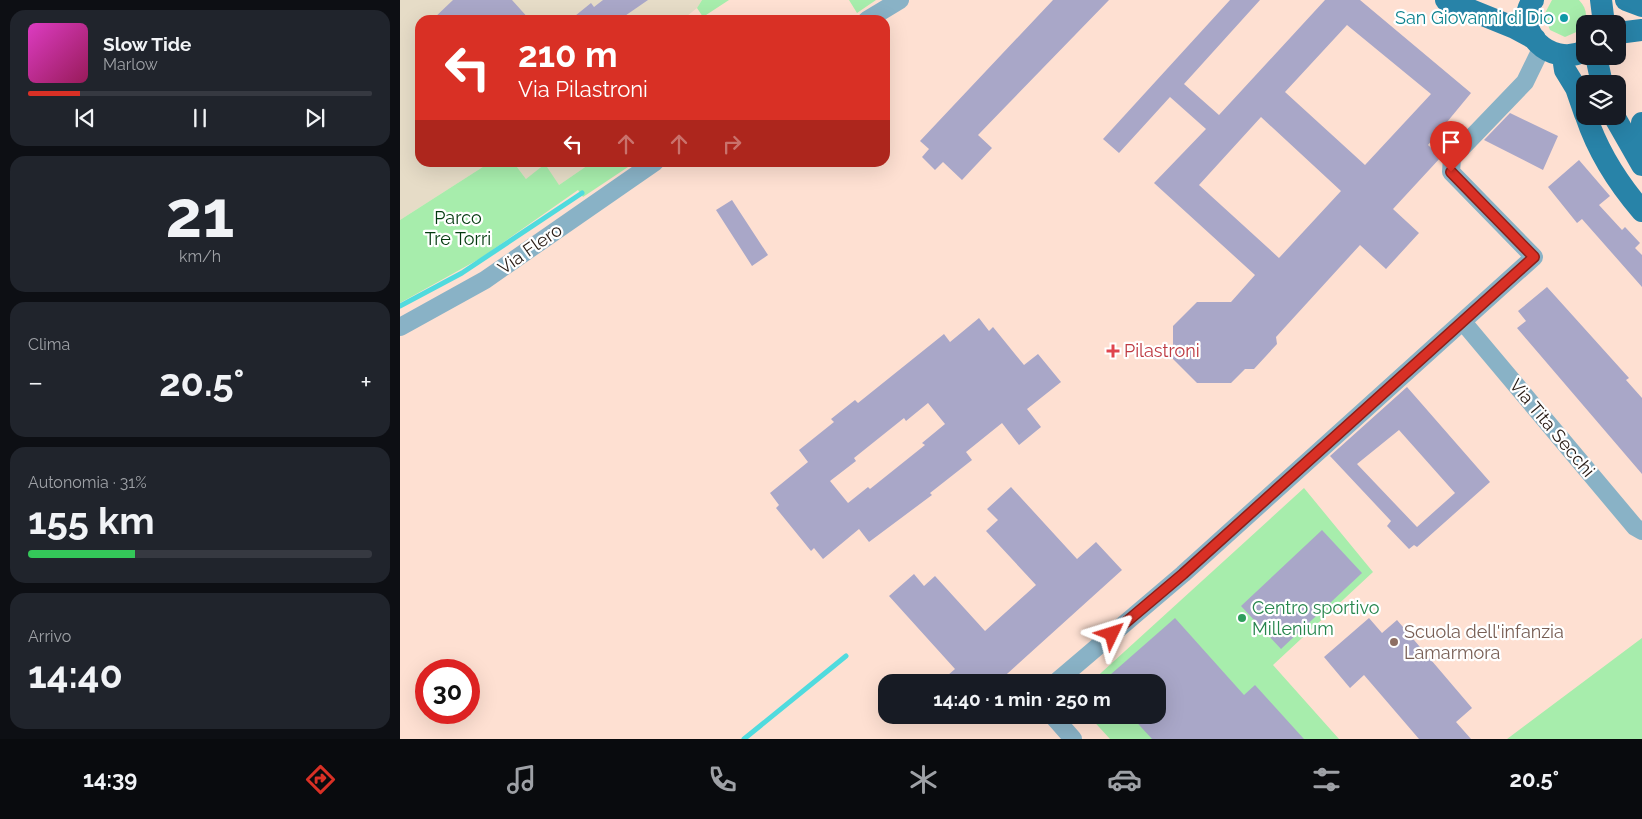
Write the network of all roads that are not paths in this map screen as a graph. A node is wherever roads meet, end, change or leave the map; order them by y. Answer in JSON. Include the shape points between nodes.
{"nodes":[{"id":1,"x":900,"y":0,"type":"edge"},
{"id":2,"x":1446,"y":0,"type":"edge"},
{"id":3,"x":1601,"y":0,"type":"edge"},
{"id":4,"x":1626,"y":0,"type":"edge"},
{"id":5,"x":1527,"y":1,"type":"edge"},
{"id":6,"x":1642,"y":6,"type":"edge"},
{"id":7,"x":875,"y":15,"type":"edge"},
{"id":8,"x":1604,"y":15,"type":"edge"},
{"id":9,"x":1642,"y":30,"type":"edge"},
{"id":10,"x":1626,"y":32,"type":"edge"},
{"id":11,"x":1538,"y":43,"type":"junction"},
{"id":12,"x":1576,"y":55,"type":"edge"},
{"id":13,"x":1563,"y":57,"type":"junction"},
{"id":14,"x":1576,"y":88,"type":"edge"},
{"id":15,"x":1642,"y":124,"type":"edge"},
{"id":16,"x":1589,"y":125,"type":"edge"},
{"id":17,"x":1619,"y":125,"type":"edge"},
{"id":18,"x":1642,"y":137,"type":"edge"},
{"id":19,"x":1642,"y":165,"type":"edge"},
{"id":20,"x":648,"y":167,"type":"edge"},
{"id":21,"x":1642,"y":211,"type":"edge"},
{"id":22,"x":1463,"y":322,"type":"junction"},
{"id":23,"x":400,"y":327,"type":"edge"},
{"id":24,"x":1642,"y":531,"type":"edge"},
{"id":25,"x":1065,"y":674,"type":"edge"},
{"id":26,"x":1060,"y":724,"type":"edge"},
{"id":27,"x":1073,"y":739,"type":"edge"}],
"edges":[{"from":1,"to":7,"type":"street"},
{"from":2,"to":11,"type":"main road","via":[[1515,28]]},
{"from":3,"to":8,"type":"main road"},
{"from":4,"to":6,"type":"main road"},
{"from":5,"to":11,"type":"main road","via":[[1528,27]]},
{"from":9,"to":10,"type":"main road"},
{"from":11,"to":13,"type":"main road"},
{"from":11,"to":22,"type":"street","via":[[1525,82],[1452,158],[1450,164],[1451,172],[1534,257]]},
{"from":12,"to":13,"type":"main road"},
{"from":13,"to":14,"type":"main road","via":[[1565,70]]},
{"from":15,"to":18,"type":"main road"},
{"from":16,"to":21,"type":"main road","via":[[1622,188]]},
{"from":17,"to":19,"type":"main road"},
{"from":20,"to":23,"type":"street","name":"Via Flero","via":[[485,280]]},
{"from":22,"to":24,"type":"street","name":"Via Tita Secchi"},
{"from":22,"to":25,"type":"street","via":[[1183,574]]},
{"from":26,"to":27,"type":"street"}]}
